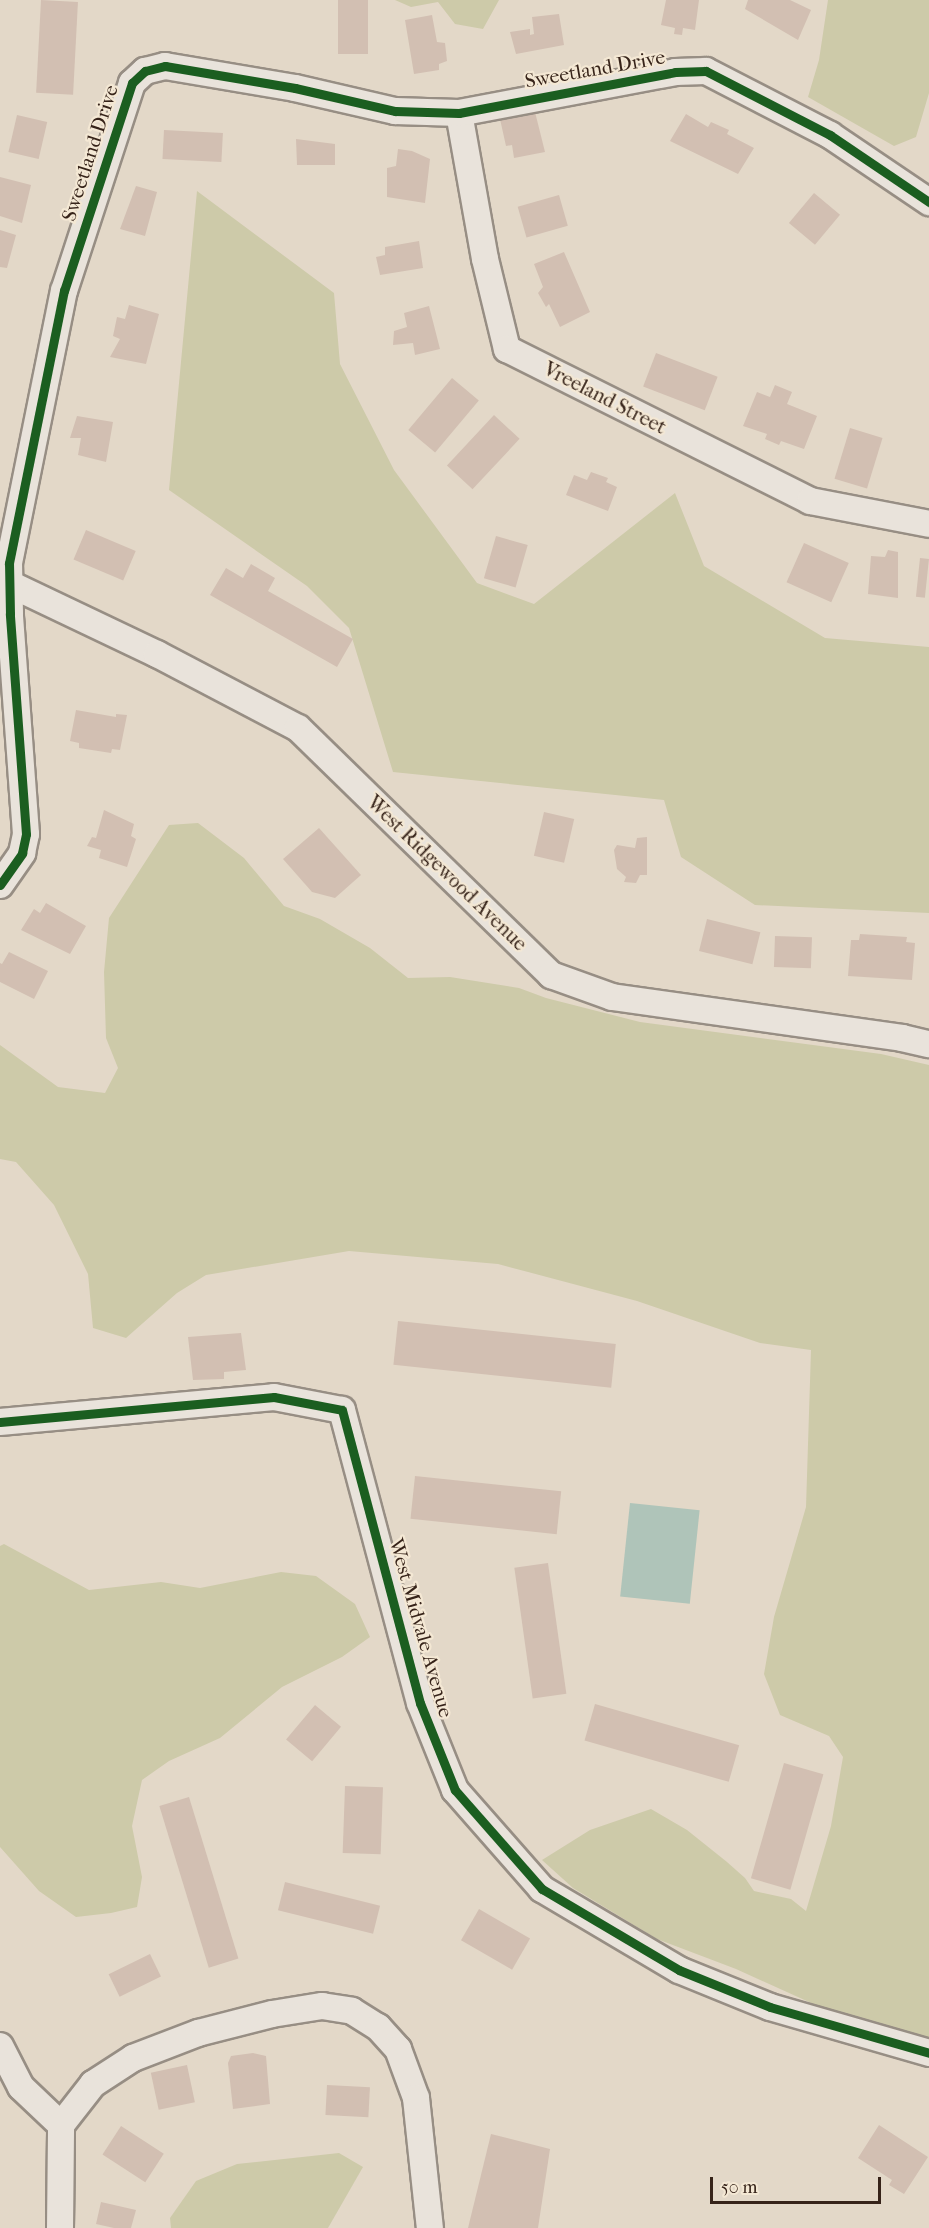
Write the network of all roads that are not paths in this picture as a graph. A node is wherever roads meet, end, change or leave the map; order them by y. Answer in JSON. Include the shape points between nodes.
{"nodes":[{"id":1,"x":459,"y":113,"type":"junction"},
{"id":2,"x":929,"y":202,"type":"edge"},
{"id":3,"x":929,"y":524,"type":"edge"},
{"id":4,"x":10,"y":584,"type":"junction"},
{"id":5,"x":0,"y":885,"type":"edge"},
{"id":6,"x":929,"y":1044,"type":"edge"},
{"id":7,"x":0,"y":1422,"type":"edge"},
{"id":8,"x":0,"y":2046,"type":"edge"},
{"id":9,"x":929,"y":2053,"type":"edge"},
{"id":10,"x":61,"y":2125,"type":"junction"},
{"id":11,"x":60,"y":2228,"type":"edge"},
{"id":12,"x":430,"y":2228,"type":"edge"}],
"edges":[{"from":1,"to":2,"type":"street","name":"Sweetland Drive","via":[[675,72],[705,71],[830,135]]},
{"from":1,"to":3,"type":"street","name":"Vreeland Street","via":[[485,259],[507,349],[810,501]]},
{"from":1,"to":4,"type":"street","name":"Sweetland Drive","via":[[395,111],[295,88],[165,66],[146,71],[132,83],[64,291],[9,563]]},
{"from":4,"to":5,"type":"street","name":"Sweetland Drive","via":[[26,834],[22,852]]},
{"from":4,"to":6,"type":"street","name":"West Ridgewood Avenue","via":[[157,654],[298,728],[551,975],[612,997]]},
{"from":7,"to":9,"type":"street","name":"West Midvale Avenue","via":[[274,1397],[342,1410],[420,1702],[455,1790],[542,1889],[679,1970],[770,2007]]},
{"from":8,"to":10,"type":"street","via":[[21,2087]]},
{"from":10,"to":11,"type":"street"},
{"from":10,"to":12,"type":"street","via":[[93,2084],[133,2058],[198,2033],[272,2014],[322,2006],[352,2011],[378,2027],[398,2049],[407,2070],[416,2098]]}]}
